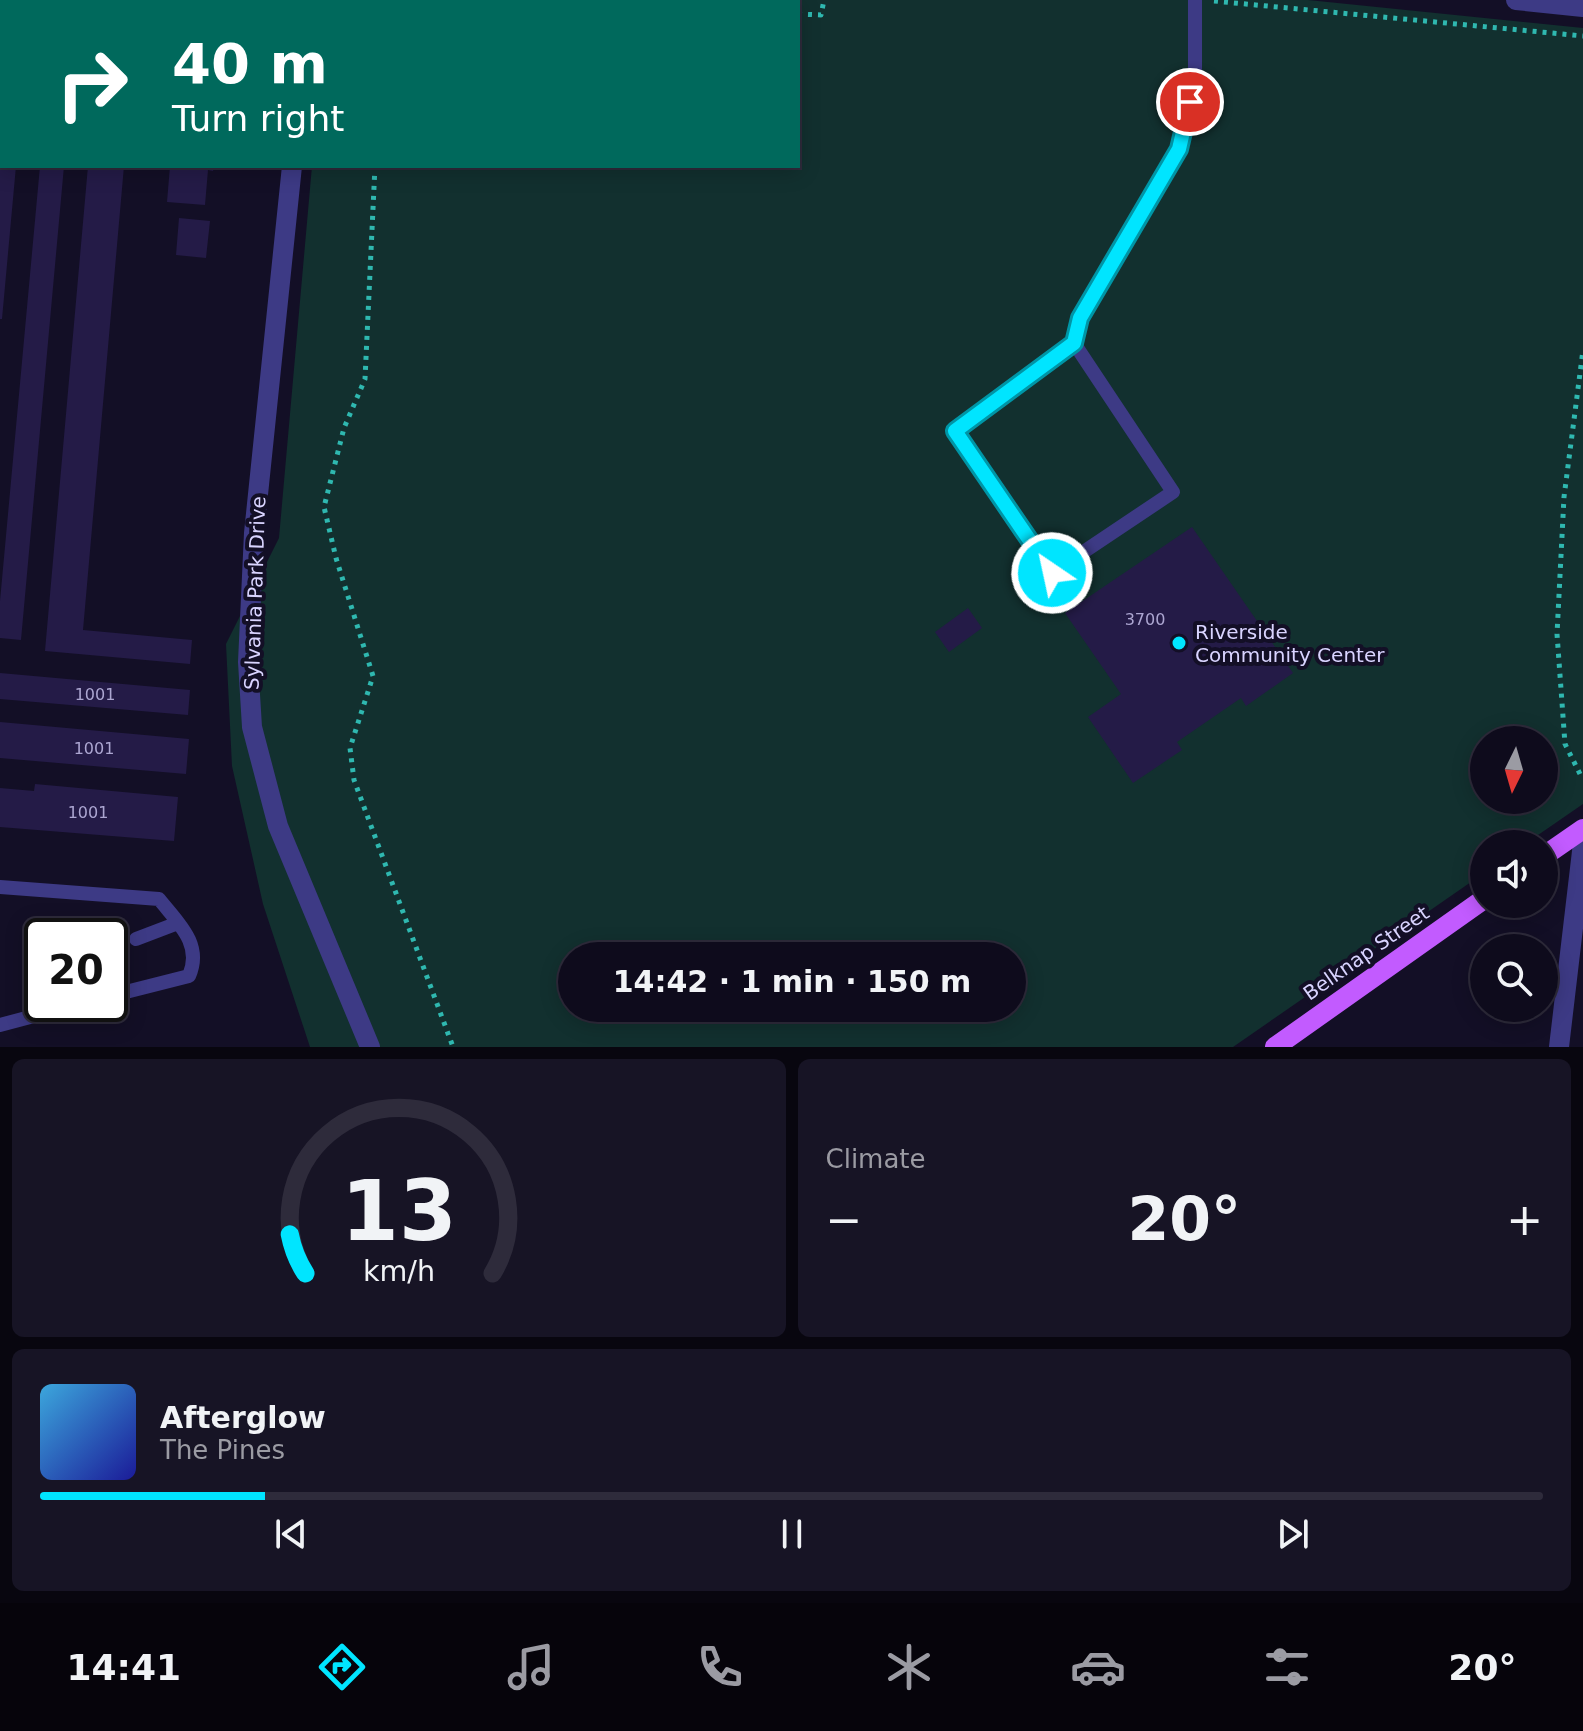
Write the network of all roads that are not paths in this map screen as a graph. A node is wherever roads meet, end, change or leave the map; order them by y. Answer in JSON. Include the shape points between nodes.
{"nodes":[{"id":1,"x":1195,"y":0,"type":"edge"},
{"id":2,"x":1516,"y":0,"type":"edge"},
{"id":3,"x":1582,"y":4,"type":"edge"},
{"id":4,"x":292,"y":168,"type":"edge"},
{"id":5,"x":1074,"y":343,"type":"junction"},
{"id":6,"x":1583,"y":829,"type":"edge"},
{"id":7,"x":1583,"y":843,"type":"edge"},
{"id":8,"x":1558,"y":846,"type":"edge"},
{"id":9,"x":0,"y":887,"type":"edge"},
{"id":10,"x":1470,"y":909,"type":"edge"},
{"id":11,"x":178,"y":923,"type":"junction"},
{"id":12,"x":136,"y":939,"type":"dead end"},
{"id":13,"x":128,"y":991,"type":"edge"},
{"id":14,"x":24,"y":1019,"type":"edge"},
{"id":15,"x":0,"y":1025,"type":"edge"},
{"id":16,"x":370,"y":1047,"type":"edge"},
{"id":17,"x":1275,"y":1047,"type":"edge"},
{"id":18,"x":1559,"y":1047,"type":"edge"}],
"edges":[{"from":1,"to":5,"type":"lane","via":[[1195,78],[1179,149],[1080,318]]},
{"from":2,"to":3,"type":"street"},
{"from":4,"to":16,"type":"street","name":"Sylvania Park Drive","via":[[254,533],[248,662],[252,727],[278,826]]},
{"from":5,"to":5,"type":"lane","via":[[955,431],[1052,573],[1173,492]]},
{"from":6,"to":8,"type":"main road"},
{"from":7,"to":18,"type":"street"},
{"from":9,"to":11,"type":"lane","via":[[159,899]]},
{"from":10,"to":17,"type":"main road","name":"Belknap Street"},
{"from":11,"to":12,"type":"lane"},
{"from":11,"to":13,"type":"lane","via":[[189,936],[195,961],[189,976]]},
{"from":14,"to":15,"type":"lane"}]}
